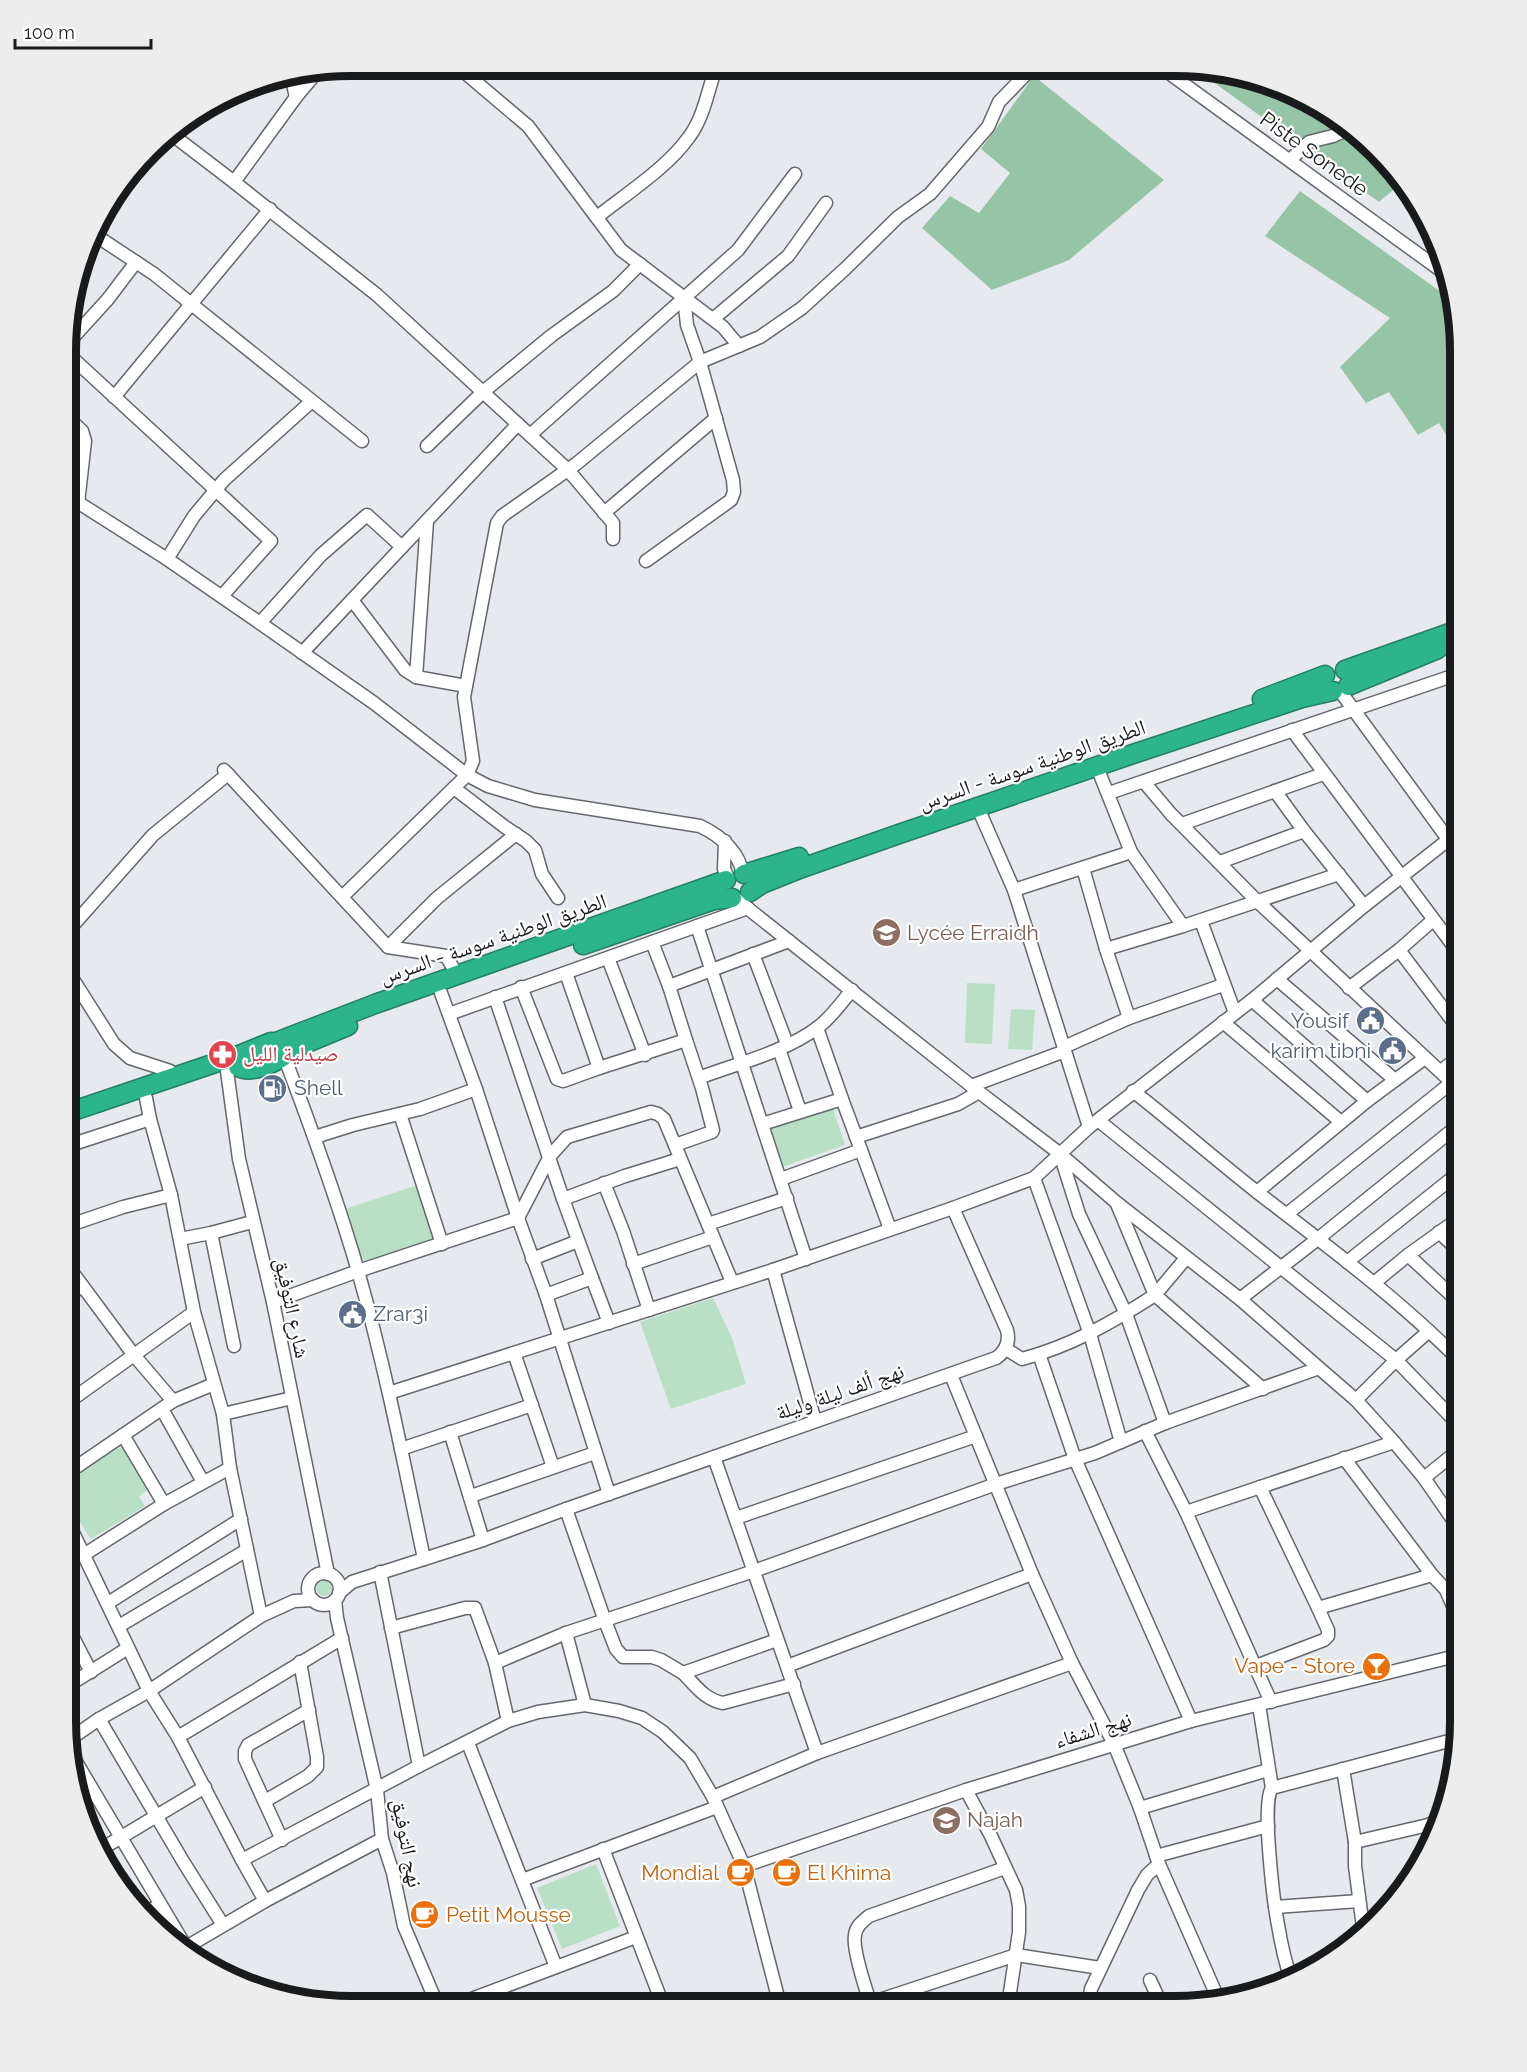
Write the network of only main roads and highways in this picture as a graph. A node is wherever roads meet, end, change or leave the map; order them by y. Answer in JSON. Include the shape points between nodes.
{"nodes":[{"id":1,"x":1450,"y":634,"type":"edge"},
{"id":2,"x":1450,"y":645,"type":"edge"},
{"id":3,"x":1338,"y":682,"type":"junction"},
{"id":4,"x":739,"y":889,"type":"junction"},
{"id":5,"x":282,"y":1050,"type":"junction"},
{"id":6,"x":235,"y":1064,"type":"junction"},
{"id":7,"x":76,"y":1110,"type":"edge"},
{"id":8,"x":76,"y":1121,"type":"edge"}],
"edges":[{"from":1,"to":3,"type":"highway","name":"الطريق الوطنية سوسة - السرس"},
{"from":2,"to":3,"type":"highway","name":"الطريق الوطنية سوسة - السرس"},
{"from":3,"to":4,"type":"highway","name":"الطريق الوطنية سوسة - السرس","via":[[1214,716]]},
{"from":3,"to":4,"type":"highway","name":"الطريق الوطنية سوسة - السرس","via":[[1302,698]]},
{"from":4,"to":5,"type":"highway","name":"الطريق الوطنية سوسة - السرس"},
{"from":4,"to":5,"type":"highway","name":"الطريق الوطنية سوسة - السرس","via":[[356,1011]]},
{"from":5,"to":6,"type":"highway","via":[[256,1047]]},
{"from":6,"to":7,"type":"highway","via":[[174,1077]]},
{"from":6,"to":8,"type":"highway"}]}
